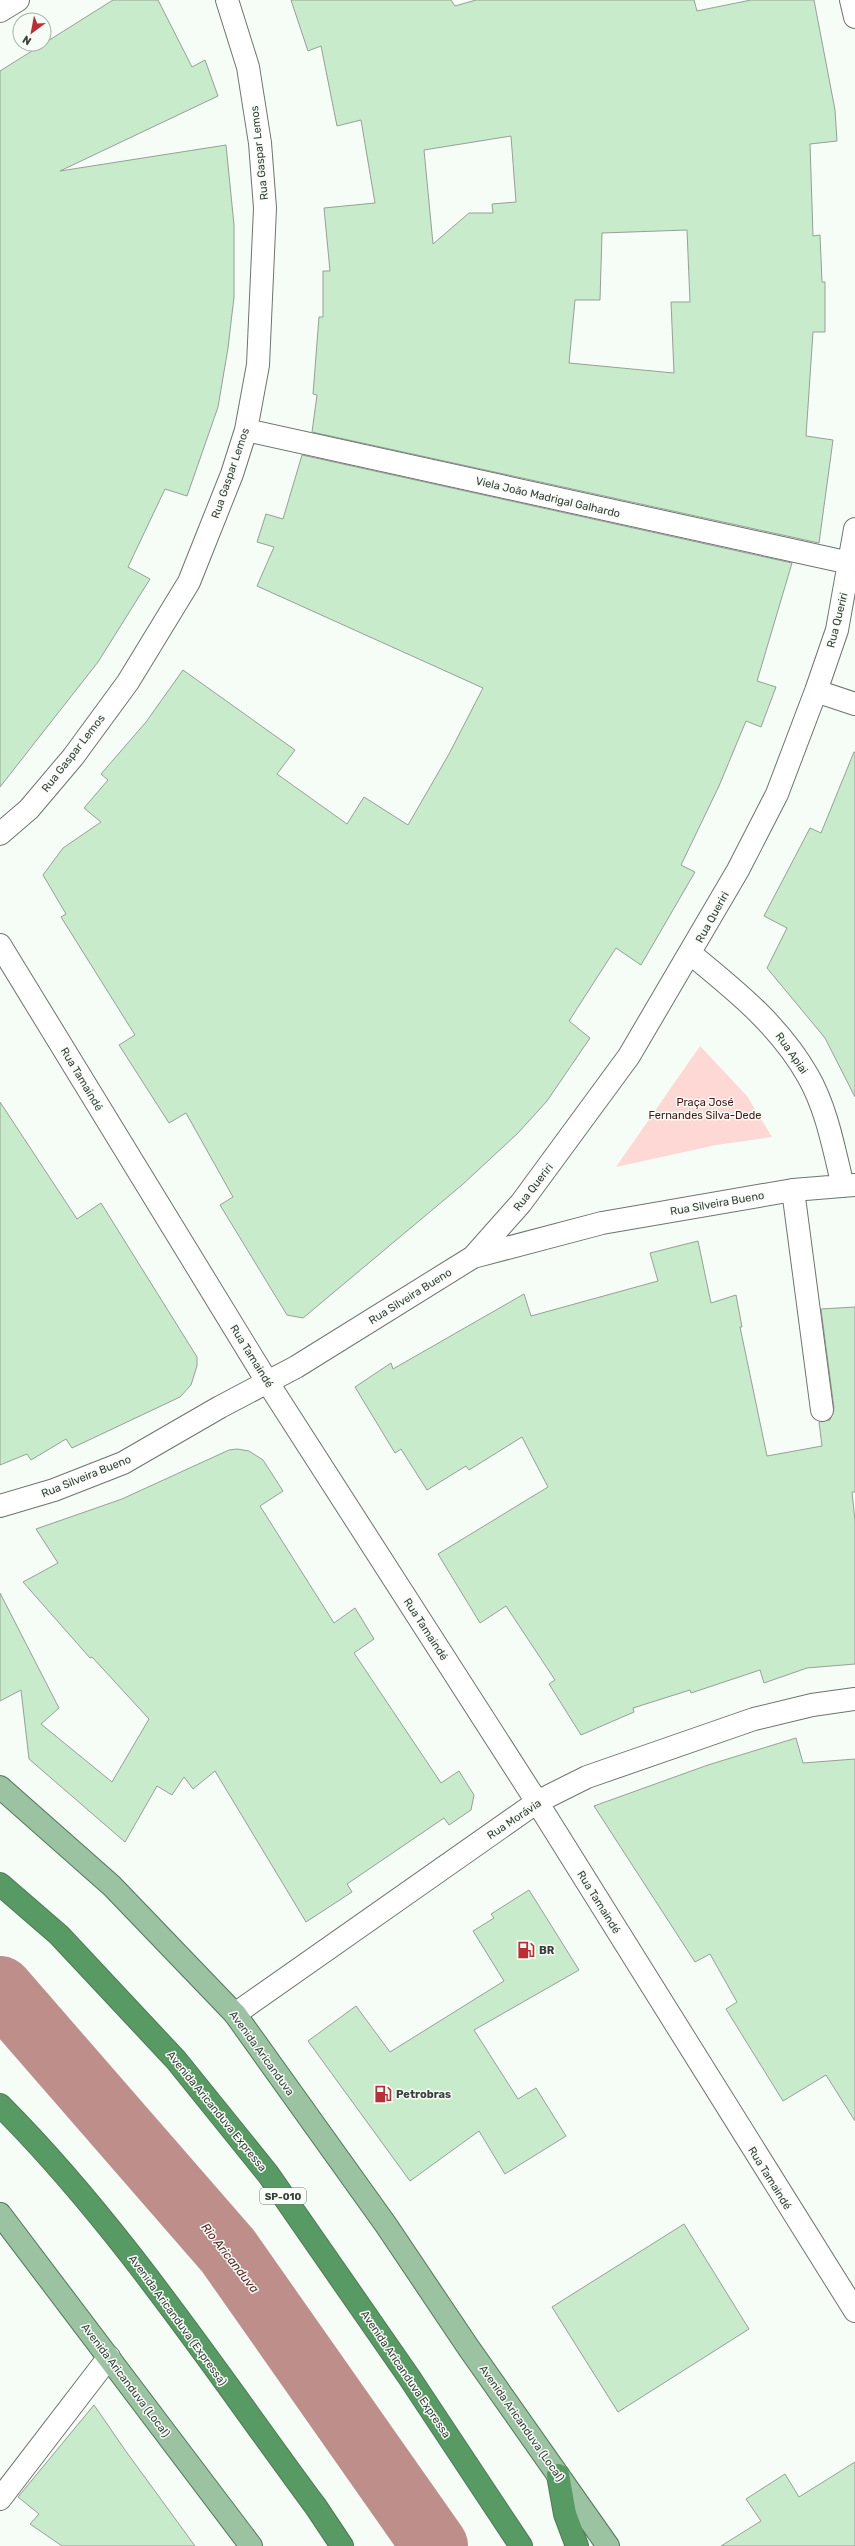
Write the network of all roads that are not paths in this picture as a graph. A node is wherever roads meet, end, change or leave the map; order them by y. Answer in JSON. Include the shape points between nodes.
{"nodes":[{"id":1,"x":18,"y":0,"type":"edge"},
{"id":2,"x":227,"y":0,"type":"edge"},
{"id":3,"x":852,"y":0,"type":"edge"},
{"id":4,"x":0,"y":11,"type":"edge"},
{"id":5,"x":855,"y":17,"type":"edge"},
{"id":6,"x":246,"y":430,"type":"junction"},
{"id":7,"x":855,"y":529,"type":"edge"},
{"id":8,"x":850,"y":563,"type":"junction"},
{"id":9,"x":816,"y":691,"type":"junction"},
{"id":10,"x":855,"y":704,"type":"edge"},
{"id":11,"x":0,"y":834,"type":"edge"},
{"id":12,"x":0,"y":945,"type":"edge"},
{"id":13,"x":691,"y":954,"type":"junction"},
{"id":14,"x":849,"y":1186,"type":"edge"},
{"id":15,"x":793,"y":1190,"type":"junction"},
{"id":16,"x":473,"y":1257,"type":"junction"},
{"id":17,"x":268,"y":1383,"type":"junction"},
{"id":18,"x":822,"y":1410,"type":"dead end"},
{"id":19,"x":0,"y":1506,"type":"edge"},
{"id":20,"x":855,"y":1699,"type":"edge"},
{"id":21,"x":0,"y":1786,"type":"edge"},
{"id":22,"x":536,"y":1802,"type":"junction"},
{"id":23,"x":0,"y":1884,"type":"edge"},
{"id":24,"x":235,"y":2014,"type":"junction"},
{"id":25,"x":0,"y":2106,"type":"edge"},
{"id":26,"x":0,"y":2214,"type":"edge"},
{"id":27,"x":436,"y":2300,"type":"joint"},
{"id":28,"x":855,"y":2311,"type":"edge"},
{"id":29,"x":109,"y":2357,"type":"junction"},
{"id":30,"x":558,"y":2475,"type":"junction"},
{"id":31,"x":0,"y":2500,"type":"edge"},
{"id":32,"x":248,"y":2545,"type":"edge"},
{"id":33,"x":342,"y":2546,"type":"edge"},
{"id":34,"x":521,"y":2546,"type":"edge"},
{"id":35,"x":577,"y":2546,"type":"edge"},
{"id":36,"x":608,"y":2546,"type":"edge"}],
"edges":[{"from":1,"to":4,"type":"street"},
{"from":2,"to":6,"type":"street","name":"Rua Gaspar Lemos","via":[[248,67],[260,143],[265,208],[258,365]]},
{"from":3,"to":5,"type":"street"},
{"from":6,"to":8,"type":"street","name":"Viela João Madrigal Galhardo"},
{"from":6,"to":11,"type":"street","name":"Rua Gaspar Lemos","via":[[232,474],[190,582],[128,682],[73,757],[29,809]]},
{"from":7,"to":8,"type":"street","name":"Rua Queriri"},
{"from":8,"to":9,"type":"street","name":"Rua Queriri","via":[[837,630]]},
{"from":9,"to":10,"type":"street"},
{"from":9,"to":13,"type":"street","name":"Rua Queriri","via":[[777,794]]},
{"from":12,"to":17,"type":"street","name":"Rua Tamaindé"},
{"from":13,"to":14,"type":"street","name":"Rua Apiai","via":[[749,1003],[780,1034],[809,1077]]},
{"from":13,"to":16,"type":"street","name":"Rua Queriri","via":[[629,1056],[565,1146],[521,1203]]},
{"from":14,"to":15,"type":"street","name":"Rua Silveira Bueno"},
{"from":15,"to":16,"type":"street","name":"Rua Silveira Bueno","via":[[602,1223]]},
{"from":15,"to":18,"type":"street"},
{"from":16,"to":17,"type":"street","name":"Rua Silveira Bueno"},
{"from":17,"to":19,"type":"street","name":"Rua Silveira Bueno","via":[[220,1407],[123,1463],[54,1490]]},
{"from":17,"to":22,"type":"street","name":"Rua Tamaindé"},
{"from":20,"to":22,"type":"street","name":"Rua Morávia","via":[[812,1705],[754,1718],[587,1777]]},
{"from":21,"to":24,"type":"main road","name":"Avenida Aricanduva","via":[[112,1886]]},
{"from":22,"to":24,"type":"street","name":"Rua Morávia"},
{"from":22,"to":28,"type":"street","name":"Rua Tamaindé"},
{"from":23,"to":34,"type":"highway","name":"Avenida Aricanduva Expressa","number":"SP-010","via":[[60,1935],[176,2060],[268,2174],[409,2377]]},
{"from":24,"to":27,"type":"main road","name":"Avenida Aricanduva"},
{"from":25,"to":33,"type":"highway","name":"Avenida Aricanduva (Expressa)","via":[[28,2133],[130,2254]]},
{"from":26,"to":29,"type":"main road","name":"Avenida Aricanduva (Local)"},
{"from":27,"to":30,"type":"main road","name":"Avenida Aricanduva (Local)"},
{"from":29,"to":31,"type":"street"},
{"from":29,"to":32,"type":"main road","name":"Avenida Aricanduva (Local)"},
{"from":30,"to":35,"type":"highway","via":[[565,2514]]},
{"from":30,"to":36,"type":"main road","name":"Avenida Aricanduva (Local)"}]}
